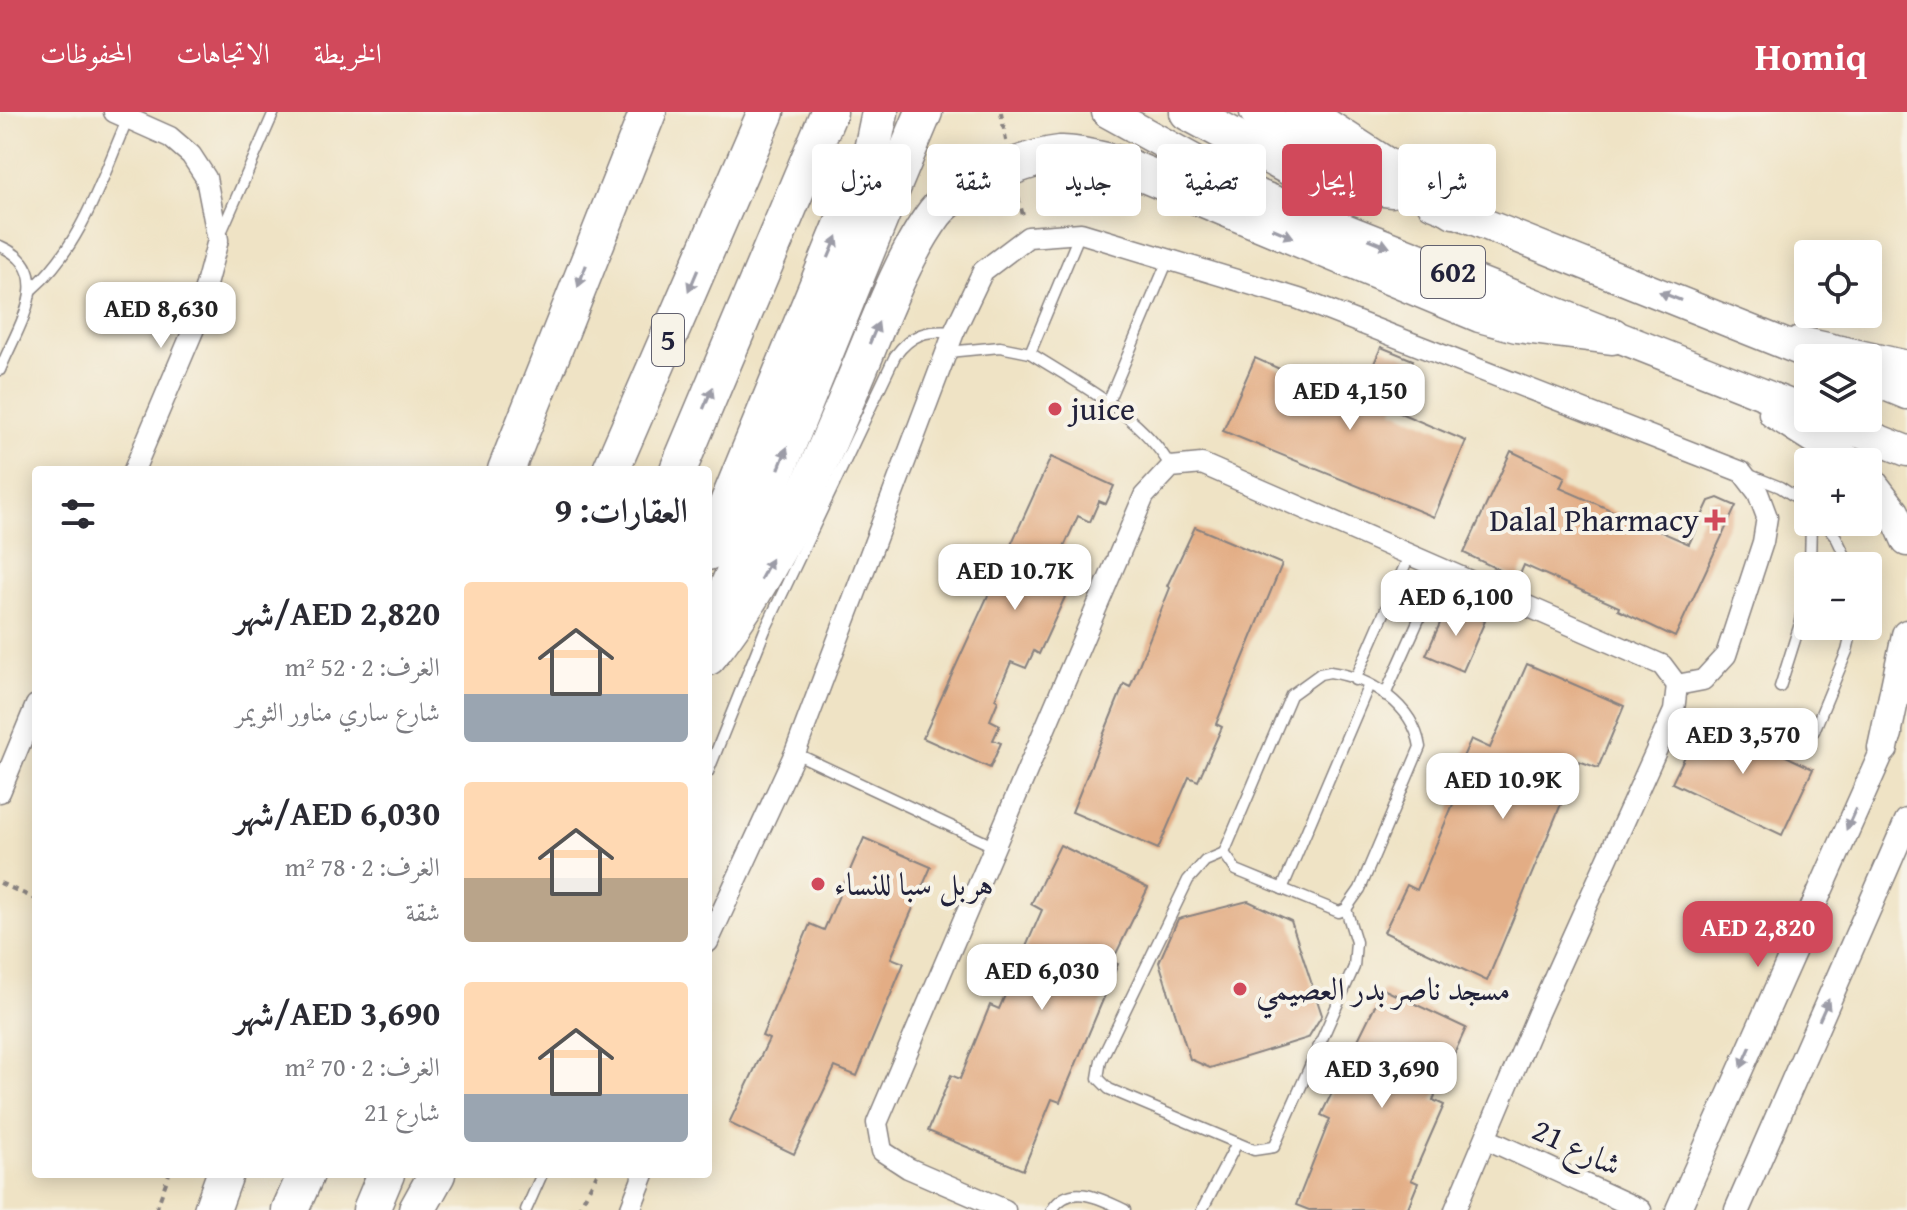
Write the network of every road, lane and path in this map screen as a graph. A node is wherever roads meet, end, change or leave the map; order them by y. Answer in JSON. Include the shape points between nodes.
{"nodes":[{"id":1,"x":274,"y":112,"type":"edge"},
{"id":2,"x":632,"y":112,"type":"edge"},
{"id":3,"x":648,"y":112,"type":"edge"},
{"id":4,"x":660,"y":112,"type":"edge"},
{"id":5,"x":766,"y":112,"type":"edge"},
{"id":6,"x":829,"y":112,"type":"edge"},
{"id":7,"x":880,"y":112,"type":"edge"},
{"id":8,"x":924,"y":112,"type":"edge"},
{"id":9,"x":1107,"y":112,"type":"edge"},
{"id":10,"x":1188,"y":112,"type":"edge"},
{"id":11,"x":1255,"y":112,"type":"edge"},
{"id":12,"x":1303,"y":112,"type":"edge"},
{"id":13,"x":121,"y":115,"type":"edge"},
{"id":14,"x":631,"y":154,"type":"junction"},
{"id":15,"x":1398,"y":174,"type":"edge"},
{"id":16,"x":1391,"y":189,"type":"junction"},
{"id":17,"x":1398,"y":191,"type":"edge"},
{"id":18,"x":610,"y":203,"type":"junction"},
{"id":19,"x":1469,"y":216,"type":"edge"},
{"id":20,"x":1081,"y":233,"type":"junction"},
{"id":21,"x":218,"y":240,"type":"junction"},
{"id":22,"x":0,"y":246,"type":"edge"},
{"id":23,"x":1168,"y":260,"type":"junction"},
{"id":24,"x":32,"y":289,"type":"junction"},
{"id":25,"x":1709,"y":312,"type":"junction"},
{"id":26,"x":954,"y":332,"type":"junction"},
{"id":27,"x":1612,"y":336,"type":"junction"},
{"id":28,"x":1794,"y":347,"type":"edge"},
{"id":29,"x":948,"y":352,"type":"junction"},
{"id":30,"x":1030,"y":353,"type":"junction"},
{"id":31,"x":1673,"y":359,"type":"junction"},
{"id":32,"x":1907,"y":366,"type":"edge"},
{"id":33,"x":0,"y":370,"type":"edge"},
{"id":34,"x":1882,"y":384,"type":"edge"},
{"id":35,"x":1907,"y":394,"type":"edge"},
{"id":36,"x":1108,"y":402,"type":"junction"},
{"id":37,"x":1794,"y":407,"type":"edge"},
{"id":38,"x":1859,"y":432,"type":"edge"},
{"id":39,"x":1830,"y":448,"type":"edge"},
{"id":40,"x":1907,"y":451,"type":"edge"},
{"id":41,"x":136,"y":466,"type":"edge"},
{"id":42,"x":508,"y":466,"type":"edge"},
{"id":43,"x":613,"y":466,"type":"edge"},
{"id":44,"x":680,"y":466,"type":"edge"},
{"id":45,"x":1171,"y":467,"type":"junction"},
{"id":46,"x":1742,"y":472,"type":"junction"},
{"id":47,"x":1794,"y":496,"type":"edge"},
{"id":48,"x":1882,"y":496,"type":"edge"},
{"id":49,"x":1907,"y":541,"type":"edge"},
{"id":50,"x":712,"y":542,"type":"edge"},
{"id":51,"x":1409,"y":556,"type":"junction"},
{"id":52,"x":1441,"y":570,"type":"junction"},
{"id":53,"x":712,"y":624,"type":"edge"},
{"id":54,"x":1907,"y":635,"type":"edge"},
{"id":55,"x":1795,"y":640,"type":"edge"},
{"id":56,"x":1850,"y":640,"type":"edge"},
{"id":57,"x":712,"y":652,"type":"edge"},
{"id":58,"x":1355,"y":680,"type":"junction"},
{"id":59,"x":1677,"y":685,"type":"junction"},
{"id":60,"x":1368,"y":687,"type":"junction"},
{"id":61,"x":1780,"y":687,"type":"dead end"},
{"id":62,"x":1385,"y":695,"type":"junction"},
{"id":63,"x":1907,"y":701,"type":"edge"},
{"id":64,"x":32,"y":714,"type":"edge"},
{"id":65,"x":1814,"y":731,"type":"dead end"},
{"id":66,"x":1883,"y":748,"type":"junction"},
{"id":67,"x":795,"y":753,"type":"junction"},
{"id":68,"x":712,"y":762,"type":"edge"},
{"id":69,"x":3,"y":779,"type":"edge"},
{"id":70,"x":1907,"y":821,"type":"edge"},
{"id":71,"x":993,"y":846,"type":"junction"},
{"id":72,"x":1224,"y":853,"type":"junction"},
{"id":73,"x":0,"y":883,"type":"edge"},
{"id":74,"x":1282,"y":889,"type":"junction"},
{"id":75,"x":32,"y":897,"type":"edge"},
{"id":76,"x":1346,"y":909,"type":"junction"},
{"id":77,"x":712,"y":933,"type":"edge"},
{"id":78,"x":1487,"y":1139,"type":"junction"},
{"id":79,"x":1237,"y":1143,"type":"junction"},
{"id":80,"x":168,"y":1178,"type":"edge"},
{"id":81,"x":224,"y":1178,"type":"edge"},
{"id":82,"x":304,"y":1178,"type":"edge"},
{"id":83,"x":384,"y":1178,"type":"edge"},
{"id":84,"x":435,"y":1178,"type":"edge"},
{"id":85,"x":540,"y":1178,"type":"edge"},
{"id":86,"x":595,"y":1178,"type":"edge"},
{"id":87,"x":643,"y":1179,"type":"edge"},
{"id":88,"x":156,"y":1210,"type":"edge"},
{"id":89,"x":212,"y":1210,"type":"edge"},
{"id":90,"x":290,"y":1210,"type":"edge"},
{"id":91,"x":371,"y":1210,"type":"edge"},
{"id":92,"x":417,"y":1210,"type":"edge"},
{"id":93,"x":526,"y":1210,"type":"edge"},
{"id":94,"x":578,"y":1210,"type":"edge"},
{"id":95,"x":630,"y":1210,"type":"edge"},
{"id":96,"x":649,"y":1210,"type":"edge"},
{"id":97,"x":1005,"y":1210,"type":"edge"},
{"id":98,"x":1052,"y":1210,"type":"edge"},
{"id":99,"x":1125,"y":1210,"type":"edge"},
{"id":100,"x":1202,"y":1210,"type":"edge"},
{"id":101,"x":1455,"y":1210,"type":"edge"},
{"id":102,"x":1641,"y":1210,"type":"edge"},
{"id":103,"x":1678,"y":1210,"type":"edge"},
{"id":104,"x":1737,"y":1210,"type":"edge"}],
"edges":[{"from":1,"to":21,"type":"lane"},
{"from":2,"to":18,"type":"highway"},
{"from":3,"to":14,"type":"highway"},
{"from":4,"to":14,"type":"highway"},
{"from":5,"to":43,"type":"highway","number":"5","one_way":true},
{"from":44,"to":6,"type":"highway","number":"5","one_way":true},
{"from":50,"to":7,"type":"highway","one_way":true,"via":[[871,155]]},
{"from":53,"to":8,"type":"highway","one_way":true},
{"from":9,"to":27,"type":"main road","number":"602","one_way":true,"via":[[1254,193]]},
{"from":10,"to":16,"type":"highway","via":[[1295,170]]},
{"from":11,"to":16,"type":"main road","number":"602"},
{"from":12,"to":15,"type":"highway"},
{"from":13,"to":21,"type":"street","via":[[170,137],[191,155],[206,178]]},
{"from":13,"to":24,"type":"lane","via":[[73,241]]},
{"from":14,"to":18,"type":"highway"},
{"from":16,"to":17,"type":"main road","number":"602"},
{"from":18,"to":42,"type":"highway","one_way":true},
{"from":25,"to":19,"type":"main road","number":"602","one_way":true},
{"from":20,"to":23,"type":"street"},
{"from":20,"to":26,"type":"street","via":[[1028,237],[983,271]]},
{"from":20,"to":30,"type":"lane"},
{"from":21,"to":41,"type":"street","via":[[195,326]]},
{"from":22,"to":24,"type":"lane","via":[[25,262]]},
{"from":23,"to":36,"type":"lane"},
{"from":23,"to":46,"type":"street","via":[[1299,299]]},
{"from":24,"to":33,"type":"lane"},
{"from":25,"to":28,"type":"main road","number":"602"},
{"from":25,"to":32,"type":"main road","via":[[1802,343]]},
{"from":26,"to":29,"type":"street"},
{"from":26,"to":68,"type":"lane","via":[[928,330],[907,340],[895,356],[765,630]]},
{"from":27,"to":31,"type":"main road","number":"602"},
{"from":57,"to":27,"type":"highway","one_way":true,"via":[[740,618],[783,538],[889,297],[936,211],[1025,162],[1063,154],[1120,164],[1480,314]]},
{"from":29,"to":30,"type":"lane","via":[[1000,347]]},
{"from":29,"to":67,"type":"street"},
{"from":30,"to":36,"type":"lane"},
{"from":31,"to":37,"type":"main road","number":"602"},
{"from":31,"to":39,"type":"main road"},
{"from":34,"to":35,"type":"main road"},
{"from":36,"to":45,"type":"lane","via":[[1160,448]]},
{"from":38,"to":40,"type":"main road"},
{"from":45,"to":51,"type":"street","via":[[1202,464]]},
{"from":45,"to":71,"type":"street","via":[[1144,496]]},
{"from":46,"to":47,"type":"lane"},
{"from":46,"to":59,"type":"street","via":[[1767,517],[1763,542],[1726,655],[1703,680]]},
{"from":48,"to":49,"type":"main road"},
{"from":51,"to":52,"type":"street"},
{"from":51,"to":58,"type":"lane"},
{"from":52,"to":59,"type":"street","via":[[1662,665]]},
{"from":52,"to":62,"type":"lane"},
{"from":54,"to":66,"type":"main road"},
{"from":55,"to":61,"type":"lane"},
{"from":56,"to":65,"type":"lane"},
{"from":58,"to":60,"type":"lane"},
{"from":58,"to":72,"type":"lane","via":[[1320,674],[1291,695]]},
{"from":59,"to":78,"type":"street","via":[[1674,711]]},
{"from":60,"to":62,"type":"lane"},
{"from":60,"to":74,"type":"lane"},
{"from":62,"to":76,"type":"lane","via":[[1401,705],[1420,747],[1360,889]]},
{"from":63,"to":66,"type":"street"},
{"from":64,"to":69,"type":"street"},
{"from":66,"to":103,"type":"street","one_way":true},
{"from":67,"to":71,"type":"lane"},
{"from":67,"to":77,"type":"street"},
{"from":104,"to":70,"type":"street","one_way":true},
{"from":71,"to":97,"type":"street","via":[[877,1123],[882,1151],[908,1168]]},
{"from":72,"to":74,"type":"lane","via":[[1236,870]]},
{"from":72,"to":79,"type":"lane","via":[[1205,861],[1188,880],[1097,1072],[1109,1089]]},
{"from":73,"to":75,"type":"path"},
{"from":74,"to":76,"type":"lane","via":[[1339,912]]},
{"from":76,"to":79,"type":"lane","via":[[1356,942],[1354,967],[1282,1134],[1267,1151]]},
{"from":78,"to":101,"type":"street"},
{"from":78,"to":102,"type":"street","name":"شارع 21"},
{"from":79,"to":100,"type":"lane"},
{"from":80,"to":88,"type":"path"},
{"from":81,"to":89,"type":"highway"},
{"from":82,"to":90,"type":"highway"},
{"from":83,"to":91,"type":"highway"},
{"from":84,"to":92,"type":"highway"},
{"from":85,"to":93,"type":"lane"},
{"from":86,"to":94,"type":"path"},
{"from":87,"to":95,"type":"street"},
{"from":87,"to":96,"type":"street"},
{"from":98,"to":99,"type":"lane","via":[[1064,1197],[1076,1194]]}]}
